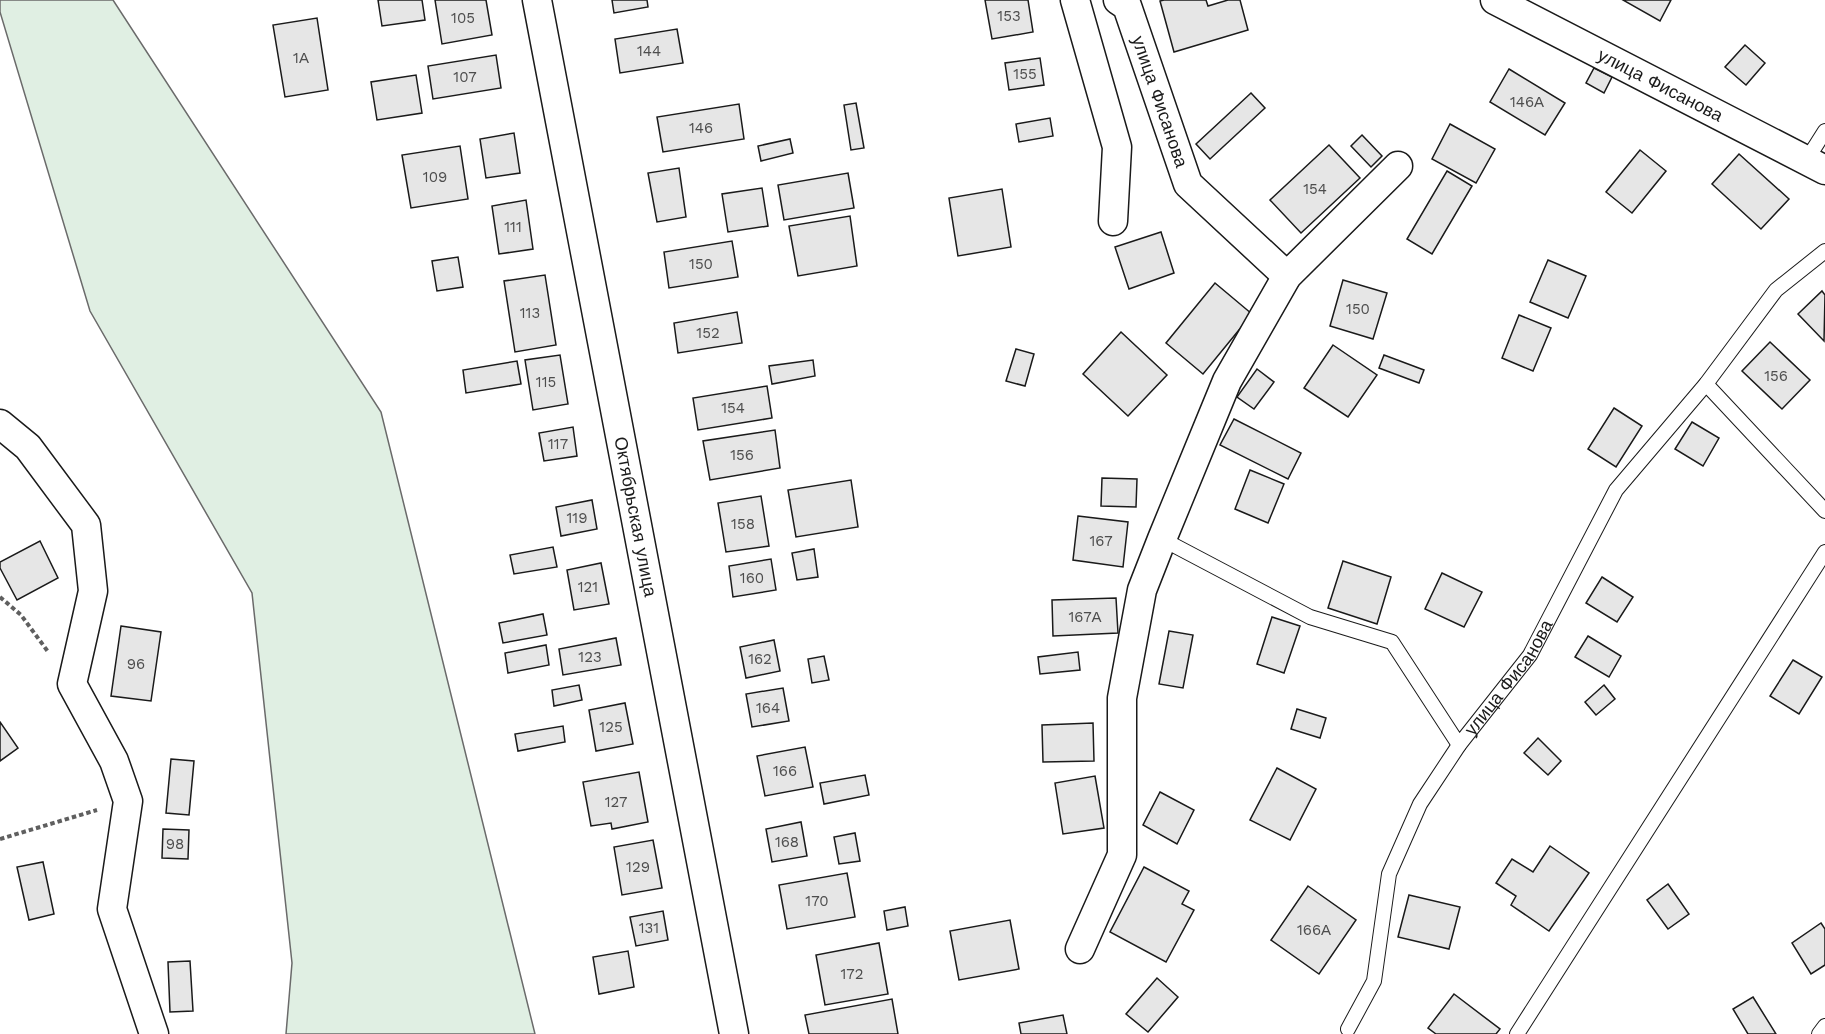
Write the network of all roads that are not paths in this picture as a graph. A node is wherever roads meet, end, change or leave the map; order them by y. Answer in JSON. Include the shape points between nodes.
{"nodes":[{"id":1,"x":537,"y":0,"type":"edge"},
{"id":2,"x":1075,"y":0,"type":"edge"},
{"id":3,"x":1118,"y":0,"type":"edge"},
{"id":4,"x":1495,"y":0,"type":"edge"},
{"id":5,"x":1825,"y":131,"type":"edge"},
{"id":6,"x":1816,"y":165,"type":"edge"},
{"id":7,"x":1398,"y":166,"type":"dead end"},
{"id":8,"x":1113,"y":221,"type":"dead end"},
{"id":9,"x":1825,"y":251,"type":"edge"},
{"id":10,"x":1287,"y":276,"type":"junction"},
{"id":11,"x":1706,"y":384,"type":"junction"},
{"id":12,"x":0,"y":424,"type":"edge"},
{"id":13,"x":1825,"y":511,"type":"edge"},
{"id":14,"x":1162,"y":539,"type":"junction"},
{"id":15,"x":1825,"y":552,"type":"edge"},
{"id":16,"x":1458,"y":746,"type":"junction"},
{"id":17,"x":1080,"y":949,"type":"dead end"},
{"id":18,"x":1825,"y":1026,"type":"edge"},
{"id":19,"x":1348,"y":1029,"type":"dead end"},
{"id":20,"x":154,"y":1034,"type":"edge"},
{"id":21,"x":734,"y":1034,"type":"edge"},
{"id":22,"x":1517,"y":1034,"type":"edge"},
{"id":23,"x":1818,"y":1034,"type":"edge"}],
"edges":[{"from":1,"to":21,"type":"street","name":"Октябрьская улица"},
{"from":2,"to":8,"type":"street","via":[[1117,147]]},
{"from":3,"to":10,"type":"street","name":"улица Фисанова","via":[[1127,6],[1188,184]]},
{"from":4,"to":6,"type":"street","name":"улица Фисанова"},
{"from":5,"to":6,"type":"lane"},
{"from":7,"to":10,"type":"street"},
{"from":9,"to":11,"type":"lane","name":"улица Фисанова","via":[[1776,290]]},
{"from":10,"to":14,"type":"street","via":[[1227,381]]},
{"from":11,"to":13,"type":"lane"},
{"from":11,"to":16,"type":"lane","name":"улица Фисанова","via":[[1616,490],[1530,655]]},
{"from":12,"to":20,"type":"street","via":[[28,447],[86,525],[93,591],[72,684],[114,760],[128,801],[112,909]]},
{"from":14,"to":16,"type":"lane","name":"улица Фисанова","via":[[1310,617],[1392,642]]},
{"from":14,"to":17,"type":"street","via":[[1142,590],[1122,698],[1122,855]]},
{"from":15,"to":22,"type":"lane"},
{"from":16,"to":19,"type":"lane","via":[[1420,804],[1389,874],[1374,981]]},
{"from":18,"to":23,"type":"lane"}]}
